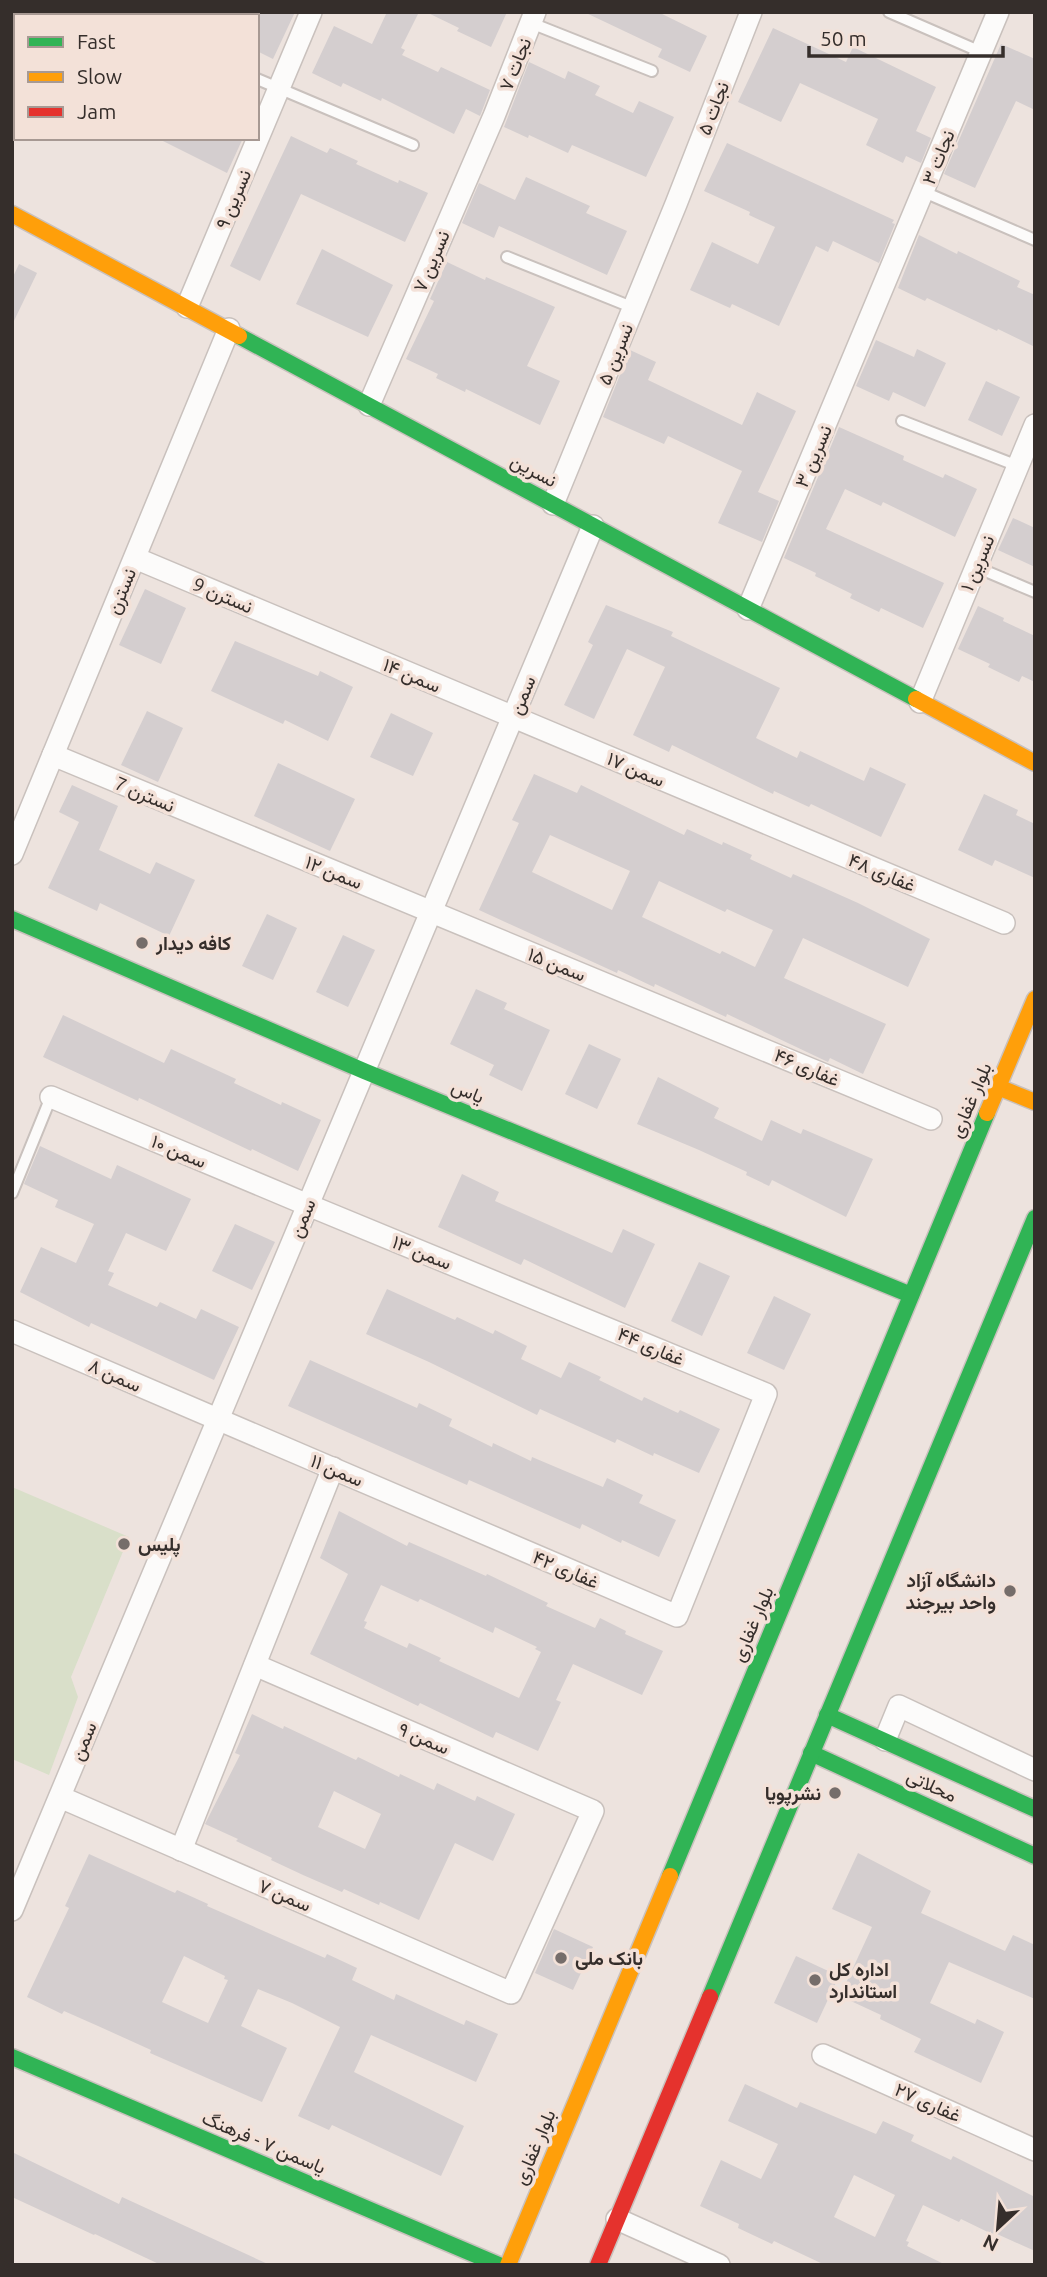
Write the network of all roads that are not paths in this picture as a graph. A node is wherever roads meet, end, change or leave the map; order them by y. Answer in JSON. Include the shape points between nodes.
{"nodes":[{"id":1,"x":312,"y":12,"type":"edge"},
{"id":2,"x":751,"y":12,"type":"edge"},
{"id":3,"x":889,"y":12,"type":"edge"},
{"id":4,"x":998,"y":12,"type":"edge"},
{"id":5,"x":533,"y":18,"type":"edge"},
{"id":6,"x":981,"y":52,"type":"junction"},
{"id":7,"x":652,"y":71,"type":"dead end"},
{"id":8,"x":259,"y":80,"type":"edge"},
{"id":9,"x":279,"y":88,"type":"junction"},
{"id":10,"x":494,"y":116,"type":"joint"},
{"id":11,"x":259,"y":136,"type":"edge"},
{"id":12,"x":257,"y":140,"type":"edge"},
{"id":13,"x":413,"y":145,"type":"dead end"},
{"id":14,"x":924,"y":191,"type":"junction"},
{"id":15,"x":676,"y":204,"type":"joint"},
{"id":16,"x":12,"y":214,"type":"edge"},
{"id":17,"x":1035,"y":240,"type":"edge"},
{"id":18,"x":507,"y":257,"type":"dead end"},
{"id":19,"x":877,"y":302,"type":"joint"},
{"id":20,"x":187,"y":307,"type":"junction"},
{"id":21,"x":634,"y":308,"type":"junction"},
{"id":22,"x":229,"y":329,"type":"junction"},
{"id":23,"x":369,"y":405,"type":"junction"},
{"id":24,"x":902,"y":421,"type":"dead end"},
{"id":25,"x":1035,"y":425,"type":"edge"},
{"id":26,"x":1018,"y":466,"type":"junction"},
{"id":27,"x":553,"y":504,"type":"junction"},
{"id":28,"x":593,"y":526,"type":"junction"},
{"id":29,"x":135,"y":558,"type":"junction"},
{"id":30,"x":976,"y":567,"type":"junction"},
{"id":31,"x":1035,"y":592,"type":"edge"},
{"id":32,"x":748,"y":609,"type":"junction"},
{"id":33,"x":311,"y":632,"type":"joint"},
{"id":34,"x":920,"y":702,"type":"junction"},
{"id":35,"x":512,"y":717,"type":"junction"},
{"id":36,"x":54,"y":755,"type":"junction"},
{"id":37,"x":1035,"y":763,"type":"edge"},
{"id":38,"x":759,"y":820,"type":"joint"},
{"id":39,"x":237,"y":833,"type":"joint"},
{"id":40,"x":12,"y":854,"type":"edge"},
{"id":41,"x":431,"y":912,"type":"junction"},
{"id":42,"x":12,"y":919,"type":"edge"},
{"id":43,"x":1004,"y":923,"type":"dead end"},
{"id":44,"x":1035,"y":999,"type":"edge"},
{"id":45,"x":683,"y":1015,"type":"joint"},
{"id":46,"x":364,"y":1071,"type":"junction"},
{"id":47,"x":998,"y":1087,"type":"junction"},
{"id":48,"x":51,"y":1097,"type":"joint"},
{"id":49,"x":1035,"y":1102,"type":"edge"},
{"id":50,"x":931,"y":1119,"type":"dead end"},
{"id":51,"x":12,"y":1193,"type":"edge"},
{"id":52,"x":308,"y":1206,"type":"junction"},
{"id":53,"x":1035,"y":1218,"type":"edge"},
{"id":54,"x":911,"y":1295,"type":"junction"},
{"id":55,"x":537,"y":1299,"type":"joint"},
{"id":56,"x":12,"y":1331,"type":"edge"},
{"id":57,"x":218,"y":1420,"type":"junction"},
{"id":58,"x":333,"y":1468,"type":"junction"},
{"id":59,"x":455,"y":1521,"type":"joint"},
{"id":60,"x":677,"y":1616,"type":"joint"},
{"id":61,"x":255,"y":1665,"type":"junction"},
{"id":62,"x":827,"y":1715,"type":"junction"},
{"id":63,"x":885,"y":1740,"type":"junction"},
{"id":64,"x":811,"y":1753,"type":"junction"},
{"id":65,"x":1034,"y":1770,"type":"edge"},
{"id":66,"x":60,"y":1797,"type":"junction"},
{"id":67,"x":1028,"y":1806,"type":"edge"},
{"id":68,"x":181,"y":1850,"type":"junction"},
{"id":69,"x":1035,"y":1856,"type":"edge"},
{"id":70,"x":12,"y":1910,"type":"edge"},
{"id":71,"x":511,"y":1993,"type":"joint"},
{"id":72,"x":822,"y":2055,"type":"dead end"},
{"id":73,"x":12,"y":2057,"type":"edge"},
{"id":74,"x":1034,"y":2150,"type":"edge"},
{"id":75,"x":617,"y":2219,"type":"junction"},
{"id":76,"x":499,"y":2265,"type":"edge"},
{"id":77,"x":508,"y":2265,"type":"edge"},
{"id":78,"x":598,"y":2265,"type":"edge"},
{"id":79,"x":719,"y":2265,"type":"edge"}],
"edges":[{"from":1,"to":9,"type":"street","name":"نسرین ۹"},
{"from":2,"to":15,"type":"street","name":"نجات ۵"},
{"from":3,"to":6,"type":"lane"},
{"from":4,"to":6,"type":"street","name":"نجات ۳"},
{"from":5,"to":7,"type":"lane"},
{"from":5,"to":10,"type":"street","name":"نجات ۷"},
{"from":6,"to":14,"type":"street","name":"نجات ۳"},
{"from":8,"to":9,"type":"lane"},
{"from":9,"to":11,"type":"street","name":"نسرین ۹"},
{"from":9,"to":13,"type":"lane"},
{"from":10,"to":23,"type":"street","name":"نسرین ۷"},
{"from":12,"to":20,"type":"street","name":"نسرین ۹"},
{"from":14,"to":17,"type":"lane"},
{"from":14,"to":19,"type":"street","name":"نجات ۳"},
{"from":15,"to":21,"type":"street","name":"نسرین ۵"},
{"from":16,"to":20,"type":"main road","name":"نسرین"},
{"from":18,"to":21,"type":"lane"},
{"from":19,"to":32,"type":"street","name":"نسرین ۳"},
{"from":20,"to":22,"type":"main road","name":"نسرین"},
{"from":21,"to":27,"type":"street","name":"نسرین ۵"},
{"from":22,"to":23,"type":"main road","name":"نسرین"},
{"from":22,"to":29,"type":"street","name":"نسترن"},
{"from":23,"to":27,"type":"main road","name":"نسرین"},
{"from":24,"to":26,"type":"lane"},
{"from":25,"to":26,"type":"street","name":"نسرین ۱"},
{"from":26,"to":30,"type":"street","name":"نسرین ۱"},
{"from":27,"to":28,"type":"main road","name":"نسرین"},
{"from":28,"to":32,"type":"main road","name":"نسرین"},
{"from":28,"to":35,"type":"street","name":"سمن"},
{"from":29,"to":33,"type":"street","name":"نسترن 9"},
{"from":29,"to":36,"type":"street","name":"نسترن"},
{"from":30,"to":31,"type":"lane"},
{"from":30,"to":34,"type":"street","name":"نسرین ۱"},
{"from":32,"to":34,"type":"main road","name":"نسرین"},
{"from":33,"to":35,"type":"street","name":"سمن ۱۴"},
{"from":34,"to":37,"type":"main road","name":"نسرین"},
{"from":35,"to":38,"type":"street","name":"سمن ۱۷"},
{"from":35,"to":41,"type":"street","name":"سمن"},
{"from":36,"to":39,"type":"street","name":"نسترن 7"},
{"from":36,"to":40,"type":"street","name":"نسترن"},
{"from":38,"to":43,"type":"street","name":"غفاری ۴۸"},
{"from":39,"to":41,"type":"street","name":"سمن ۱۲"},
{"from":41,"to":45,"type":"street","name":"سمن ۱۵"},
{"from":41,"to":46,"type":"street","name":"سمن"},
{"from":42,"to":46,"type":"main road","name":"یاس"},
{"from":44,"to":47,"type":"main road","name":"بلوار غفاری"},
{"from":45,"to":50,"type":"street","name":"غفاری ۴۶"},
{"from":46,"to":52,"type":"street","name":"سمن"},
{"from":46,"to":54,"type":"main road","name":"یاس"},
{"from":47,"to":49,"type":"main road"},
{"from":47,"to":54,"type":"main road","name":"بلوار غفاری"},
{"from":48,"to":51,"type":"lane"},
{"from":48,"to":52,"type":"street","name":"سمن ۱۰"},
{"from":52,"to":55,"type":"street","name":"سمن ۱۳"},
{"from":52,"to":57,"type":"street","name":"سمن"},
{"from":53,"to":62,"type":"main road"},
{"from":54,"to":77,"type":"main road","name":"بلوار غفاری"},
{"from":55,"to":60,"type":"street","name":"غفاری ۴۴","via":[[766,1394]]},
{"from":56,"to":57,"type":"street","name":"سمن ۸"},
{"from":57,"to":58,"type":"street","name":"سمن ۱۱"},
{"from":57,"to":66,"type":"street","name":"سمن"},
{"from":58,"to":59,"type":"street","name":"سمن ۱۱"},
{"from":58,"to":61,"type":"street"},
{"from":59,"to":60,"type":"street","name":"غفاری ۴۲"},
{"from":61,"to":68,"type":"street"},
{"from":61,"to":71,"type":"street","name":"سمن ۹","via":[[593,1811]]},
{"from":62,"to":63,"type":"main road","name":"محلاتی"},
{"from":62,"to":64,"type":"main road"},
{"from":63,"to":65,"type":"street","via":[[899,1706]]},
{"from":63,"to":67,"type":"main road","name":"محلاتی"},
{"from":64,"to":69,"type":"main road","name":"محلاتی"},
{"from":64,"to":75,"type":"main road"},
{"from":65,"to":67,"type":"street"},
{"from":66,"to":68,"type":"street","name":"سمن ۷"},
{"from":66,"to":70,"type":"street","name":"سمن"},
{"from":68,"to":71,"type":"street","name":"سمن ۷"},
{"from":72,"to":74,"type":"street","name":"غفاری ۲۷"},
{"from":73,"to":76,"type":"main road","name":"یاسمن ۷ - فرهنگ"},
{"from":75,"to":78,"type":"main road"},
{"from":75,"to":79,"type":"street"}]}
